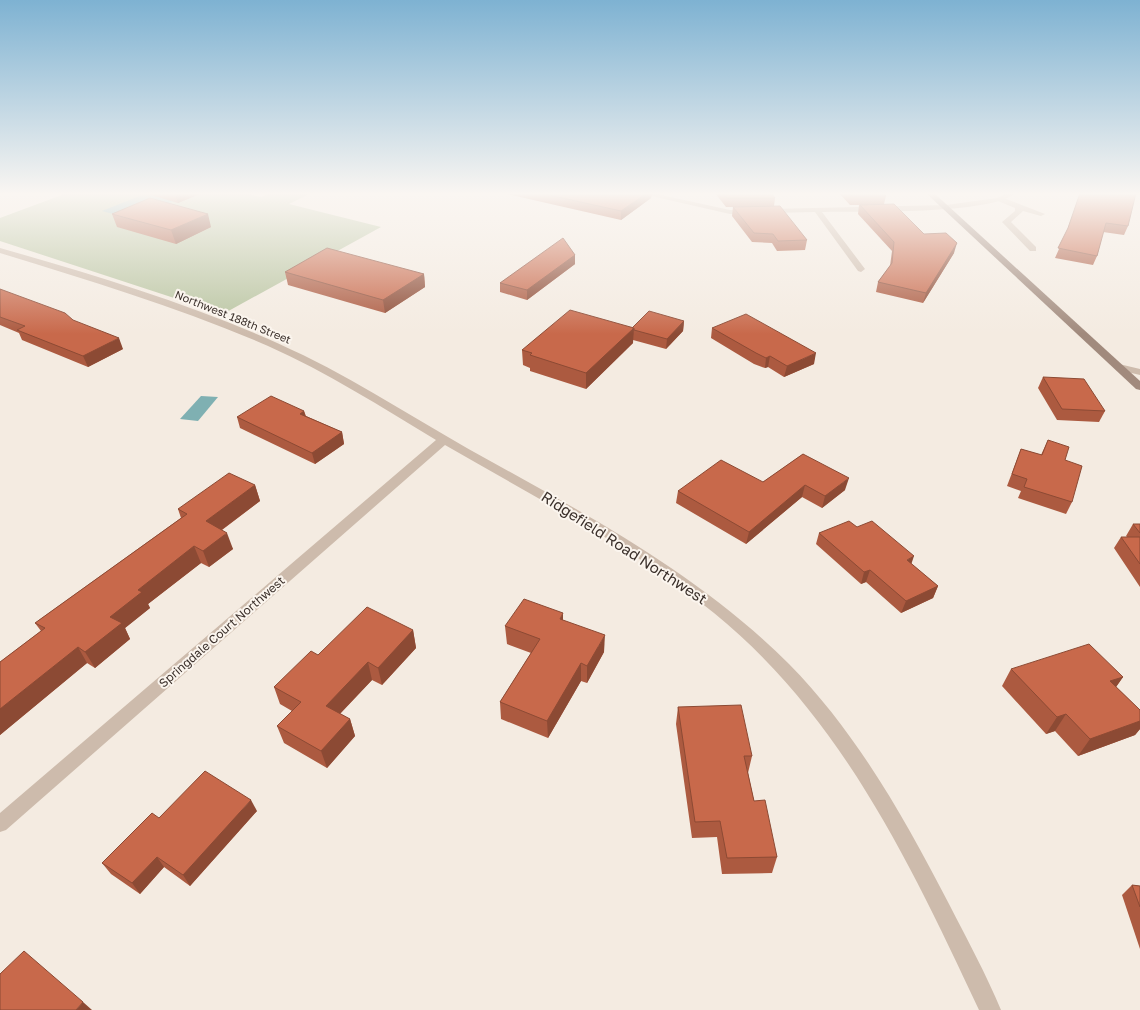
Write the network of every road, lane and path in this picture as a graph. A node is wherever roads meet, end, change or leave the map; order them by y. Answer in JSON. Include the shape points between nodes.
{"nodes":[{"id":1,"x":840,"y":240,"type":"edge"},
{"id":2,"x":982,"y":240,"type":"edge"},
{"id":3,"x":1024,"y":240,"type":"edge"},
{"id":4,"x":1033,"y":249,"type":"dead end"},
{"id":5,"x":0,"y":250,"type":"edge"},
{"id":6,"x":861,"y":268,"type":"dead end"},
{"id":7,"x":1119,"y":367,"type":"junction"},
{"id":8,"x":1140,"y":372,"type":"edge"},
{"id":9,"x":1140,"y":386,"type":"edge"},
{"id":10,"x":443,"y":440,"type":"junction"},
{"id":11,"x":0,"y":824,"type":"edge"},
{"id":12,"x":990,"y":1010,"type":"edge"}],
"edges":[{"from":1,"to":6,"type":"street"},
{"from":2,"to":7,"type":"main road"},
{"from":3,"to":4,"type":"street"},
{"from":5,"to":10,"type":"street","name":"Northwest 188th Street","via":[[128,290],[273,345],[363,390]]},
{"from":7,"to":8,"type":"street"},
{"from":7,"to":9,"type":"main road"},
{"from":10,"to":11,"type":"street","name":"Springdale Court Northwest"},
{"from":10,"to":12,"type":"street","name":"Ridgefield Road Northwest","via":[[575,513],[661,568],[718,609],[786,671],[847,745],[911,848]]}]}
